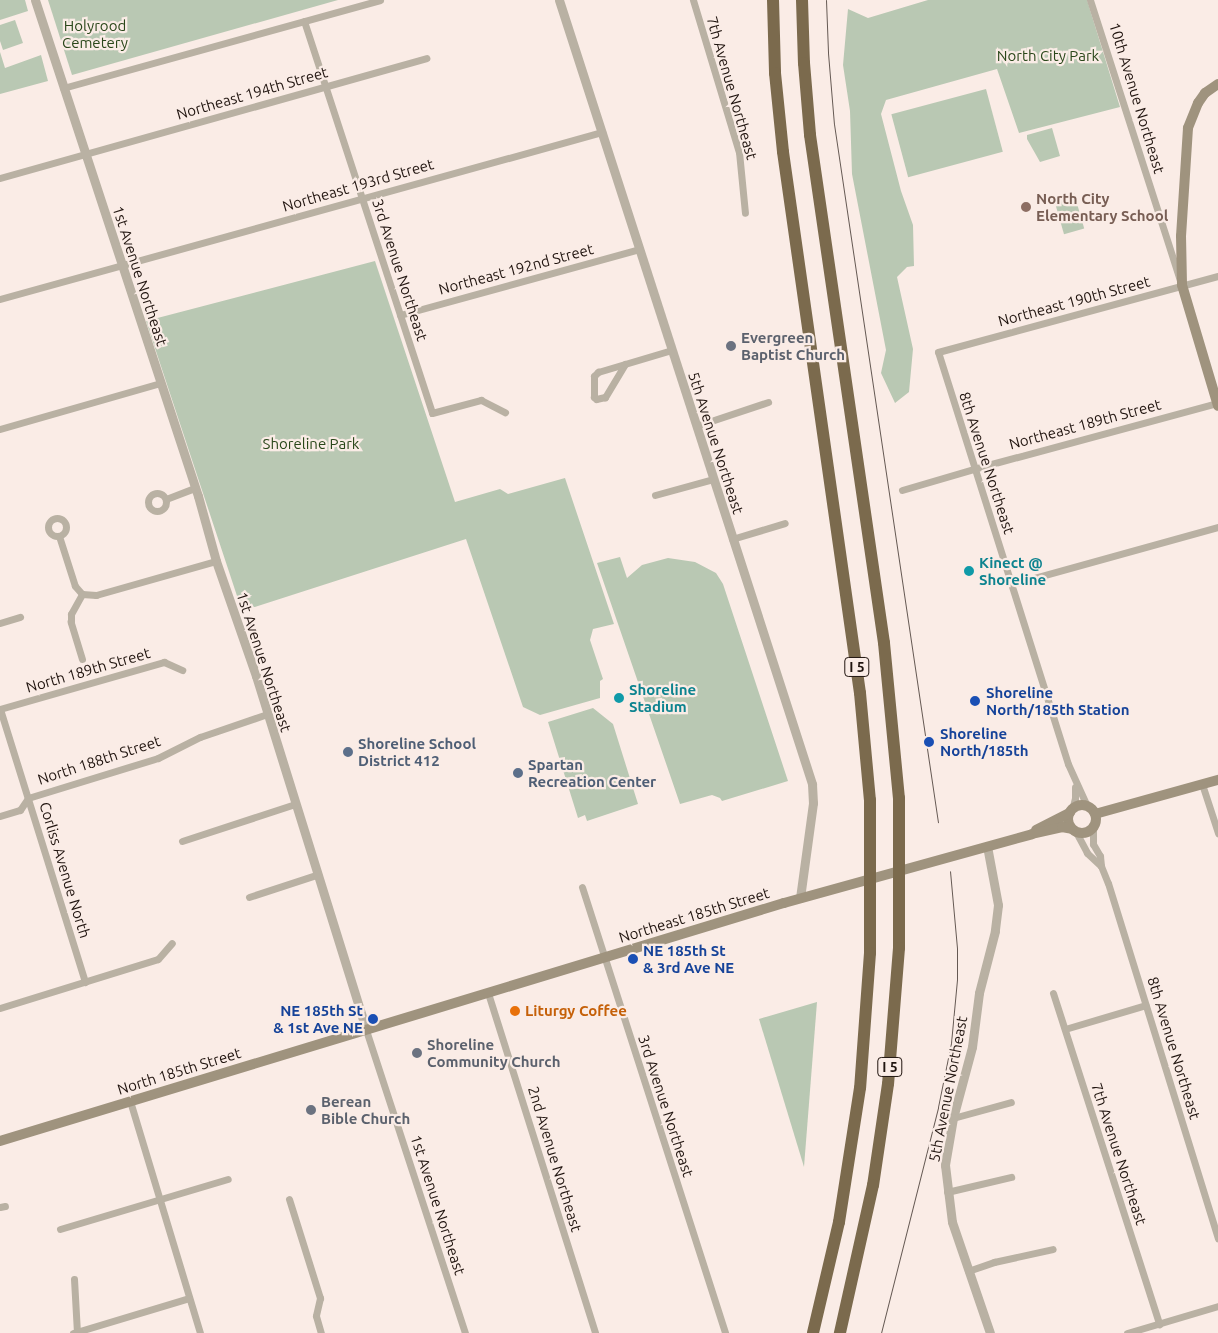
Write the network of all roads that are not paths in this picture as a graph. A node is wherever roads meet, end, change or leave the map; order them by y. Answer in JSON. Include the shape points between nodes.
{"nodes":[{"id":1,"x":34,"y":0,"type":"edge"},
{"id":2,"x":380,"y":0,"type":"edge"},
{"id":3,"x":559,"y":0,"type":"edge"},
{"id":4,"x":693,"y":0,"type":"edge"},
{"id":5,"x":773,"y":0,"type":"edge"},
{"id":6,"x":802,"y":0,"type":"edge"},
{"id":7,"x":1090,"y":0,"type":"edge"},
{"id":8,"x":304,"y":20,"type":"junction"},
{"id":9,"x":426,"y":58,"type":"dead end"},
{"id":10,"x":1218,"y":84,"type":"edge"},
{"id":11,"x":326,"y":87,"type":"junction"},
{"id":12,"x":63,"y":88,"type":"junction"},
{"id":13,"x":602,"y":132,"type":"junction"},
{"id":14,"x":85,"y":154,"type":"junction"},
{"id":15,"x":0,"y":178,"type":"edge"},
{"id":16,"x":362,"y":198,"type":"junction"},
{"id":17,"x":745,"y":213,"type":"dead end"},
{"id":18,"x":639,"y":249,"type":"junction"},
{"id":19,"x":121,"y":266,"type":"junction"},
{"id":20,"x":1218,"y":276,"type":"edge"},
{"id":21,"x":1182,"y":286,"type":"junction"},
{"id":22,"x":0,"y":299,"type":"edge"},
{"id":23,"x":400,"y":315,"type":"junction"},
{"id":24,"x":672,"y":350,"type":"junction"},
{"id":25,"x":938,"y":352,"type":"joint"},
{"id":26,"x":625,"y":364,"type":"junction"},
{"id":27,"x":160,"y":383,"type":"junction"},
{"id":28,"x":768,"y":402,"type":"dead end"},
{"id":29,"x":1218,"y":404,"type":"edge"},
{"id":30,"x":505,"y":412,"type":"dead end"},
{"id":31,"x":696,"y":426,"type":"junction"},
{"id":32,"x":0,"y":429,"type":"edge"},
{"id":33,"x":974,"y":469,"type":"junction"},
{"id":34,"x":713,"y":479,"type":"junction"},
{"id":35,"x":195,"y":488,"type":"junction"},
{"id":36,"x":902,"y":490,"type":"dead end"},
{"id":37,"x":655,"y":495,"type":"dead end"},
{"id":38,"x":166,"y":499,"type":"dead end"},
{"id":39,"x":785,"y":522,"type":"dead end"},
{"id":40,"x":1218,"y":527,"type":"edge"},
{"id":41,"x":59,"y":536,"type":"dead end"},
{"id":42,"x":732,"y":539,"type":"junction"},
{"id":43,"x":216,"y":561,"type":"junction"},
{"id":44,"x":1012,"y":584,"type":"junction"},
{"id":45,"x":82,"y":594,"type":"junction"},
{"id":46,"x":20,"y":617,"type":"dead end"},
{"id":47,"x":0,"y":623,"type":"edge"},
{"id":48,"x":82,"y":659,"type":"dead end"},
{"id":49,"x":182,"y":670,"type":"dead end"},
{"id":50,"x":0,"y":709,"type":"edge"},
{"id":51,"x":267,"y":714,"type":"junction"},
{"id":52,"x":1218,"y":780,"type":"edge"},
{"id":53,"x":1075,"y":781,"type":"junction"},
{"id":54,"x":1202,"y":784,"type":"junction"},
{"id":55,"x":28,"y":798,"type":"junction"},
{"id":56,"x":295,"y":804,"type":"junction"},
{"id":57,"x":1087,"y":806,"type":"junction"},
{"id":58,"x":1071,"y":812,"type":"junction"},
{"id":59,"x":1095,"y":814,"type":"junction"},
{"id":60,"x":0,"y":816,"type":"edge"},
{"id":61,"x":1093,"y":828,"type":"junction"},
{"id":62,"x":1074,"y":830,"type":"junction"},
{"id":63,"x":1032,"y":834,"type":"junction"},
{"id":64,"x":1218,"y":834,"type":"edge"},
{"id":65,"x":182,"y":841,"type":"dead end"},
{"id":66,"x":986,"y":846,"type":"junction"},
{"id":67,"x":1101,"y":866,"type":"junction"},
{"id":68,"x":316,"y":875,"type":"junction"},
{"id":69,"x":582,"y":887,"type":"dead end"},
{"id":70,"x":249,"y":897,"type":"dead end"},
{"id":71,"x":800,"y":898,"type":"junction"},
{"id":72,"x":172,"y":943,"type":"dead end"},
{"id":73,"x":604,"y":958,"type":"junction"},
{"id":74,"x":85,"y":982,"type":"junction"},
{"id":75,"x":488,"y":993,"type":"junction"},
{"id":76,"x":1053,"y":993,"type":"dead end"},
{"id":77,"x":1146,"y":1005,"type":"junction"},
{"id":78,"x":0,"y":1008,"type":"edge"},
{"id":79,"x":1065,"y":1029,"type":"junction"},
{"id":80,"x":366,"y":1030,"type":"junction"},
{"id":81,"x":130,"y":1102,"type":"junction"},
{"id":82,"x":1011,"y":1102,"type":"dead end"},
{"id":83,"x":953,"y":1118,"type":"junction"},
{"id":84,"x":0,"y":1141,"type":"edge"},
{"id":85,"x":1011,"y":1177,"type":"dead end"},
{"id":86,"x":228,"y":1179,"type":"dead end"},
{"id":87,"x":947,"y":1192,"type":"junction"},
{"id":88,"x":160,"y":1199,"type":"junction"},
{"id":89,"x":290,"y":1199,"type":"dead end"},
{"id":90,"x":60,"y":1229,"type":"dead end"},
{"id":91,"x":1218,"y":1238,"type":"edge"},
{"id":92,"x":1054,"y":1249,"type":"dead end"},
{"id":93,"x":968,"y":1271,"type":"junction"},
{"id":94,"x":74,"y":1279,"type":"dead end"},
{"id":95,"x":851,"y":1286,"type":"junction"},
{"id":96,"x":189,"y":1298,"type":"junction"},
{"id":97,"x":1218,"y":1306,"type":"edge"},
{"id":98,"x":1159,"y":1324,"type":"junction"},
{"id":99,"x":75,"y":1332,"type":"edge"},
{"id":100,"x":200,"y":1333,"type":"edge"},
{"id":101,"x":321,"y":1333,"type":"edge"},
{"id":102,"x":465,"y":1333,"type":"edge"},
{"id":103,"x":595,"y":1333,"type":"edge"},
{"id":104,"x":725,"y":1333,"type":"edge"},
{"id":105,"x":813,"y":1333,"type":"edge"},
{"id":106,"x":840,"y":1333,"type":"edge"},
{"id":107,"x":847,"y":1333,"type":"edge"},
{"id":108,"x":990,"y":1333,"type":"edge"},
{"id":109,"x":1127,"y":1333,"type":"edge"}],
"edges":[{"from":1,"to":12,"type":"street","name":"1st Avenue Northeast"},
{"from":2,"to":8,"type":"street"},
{"from":3,"to":13,"type":"street","name":"5th Avenue Northeast"},
{"from":4,"to":17,"type":"street","name":"7th Avenue Northeast","via":[[739,152]]},
{"from":5,"to":105,"type":"highway","number":"I 5","via":[[781,134],[859,684],[870,800],[870,953],[860,1088],[842,1205]]},
{"from":6,"to":95,"type":"highway","number":"I 5","via":[[810,135],[883,637],[899,798],[900,913],[893,1041],[879,1152]]},
{"from":7,"to":21,"type":"street","name":"10th Avenue Northeast"},
{"from":8,"to":11,"type":"street","name":"3rd Avenue Northeast"},
{"from":8,"to":12,"type":"street"},
{"from":9,"to":11,"type":"street","name":"Northeast 194th Street"},
{"from":10,"to":21,"type":"main road","via":[[1198,103],[1188,128],[1182,206]]},
{"from":11,"to":14,"type":"street","name":"Northeast 194th Street"},
{"from":11,"to":16,"type":"street","name":"3rd Avenue Northeast"},
{"from":12,"to":14,"type":"street","name":"1st Avenue Northeast"},
{"from":13,"to":16,"type":"street","name":"Northeast 193rd Street"},
{"from":13,"to":18,"type":"street","name":"5th Avenue Northeast"},
{"from":14,"to":15,"type":"street","name":"Northeast 194th Street"},
{"from":14,"to":19,"type":"street","name":"1st Avenue Northeast"},
{"from":16,"to":19,"type":"street","name":"Northeast 193rd Street"},
{"from":16,"to":23,"type":"street","name":"3rd Avenue Northeast"},
{"from":18,"to":23,"type":"street","name":"Northeast 192nd Street"},
{"from":18,"to":24,"type":"street","name":"5th Avenue Northeast"},
{"from":19,"to":22,"type":"street","name":"Northeast 193rd Street"},
{"from":19,"to":27,"type":"street","name":"1st Avenue Northeast"},
{"from":20,"to":21,"type":"street","name":"Northeast 190th Street"},
{"from":21,"to":25,"type":"street","name":"Northeast 190th Street"},
{"from":21,"to":29,"type":"main road","name":"10th Avenue Northeast"},
{"from":23,"to":30,"type":"street","name":"3rd Avenue Northeast","via":[[432,413],[481,400]]},
{"from":24,"to":26,"type":"street"},
{"from":24,"to":31,"type":"street","name":"5th Avenue Northeast"},
{"from":25,"to":33,"type":"street","name":"8th Avenue Northeast"},
{"from":26,"to":26,"type":"street","via":[[605,397],[596,399],[594,376]]},
{"from":27,"to":32,"type":"street"},
{"from":27,"to":35,"type":"street","name":"1st Avenue Northeast"},
{"from":28,"to":31,"type":"street"},
{"from":29,"to":33,"type":"street","name":"Northeast 189th Street"},
{"from":31,"to":34,"type":"street","name":"5th Avenue Northeast"},
{"from":33,"to":36,"type":"street","name":"Northeast 189th Street"},
{"from":33,"to":44,"type":"street","name":"8th Avenue Northeast"},
{"from":34,"to":37,"type":"street"},
{"from":34,"to":42,"type":"street","name":"5th Avenue Northeast"},
{"from":35,"to":38,"type":"street"},
{"from":35,"to":43,"type":"street","name":"1st Avenue Northeast"},
{"from":39,"to":42,"type":"street"},
{"from":40,"to":44,"type":"street"},
{"from":41,"to":45,"type":"street","via":[[75,586]]},
{"from":42,"to":71,"type":"street","name":"5th Avenue Northeast","via":[[812,784],[813,803]]},
{"from":43,"to":45,"type":"street","via":[[96,595]]},
{"from":43,"to":51,"type":"street","name":"1st Avenue Northeast"},
{"from":44,"to":53,"type":"street","name":"8th Avenue Northeast"},
{"from":45,"to":48,"type":"street","via":[[71,614]]},
{"from":46,"to":47,"type":"street"},
{"from":49,"to":50,"type":"street","name":"North 189th Street","via":[[164,662]]},
{"from":50,"to":55,"type":"street","name":"Corliss Avenue North"},
{"from":51,"to":55,"type":"street","name":"North 188th Street","via":[[200,737],[158,758]]},
{"from":51,"to":56,"type":"street","name":"1st Avenue Northeast"},
{"from":52,"to":54,"type":"main road"},
{"from":53,"to":57,"type":"street","name":"8th Avenue Northeast"},
{"from":53,"to":58,"type":"street","name":"8th Avenue Northeast"},
{"from":54,"to":59,"type":"main road"},
{"from":54,"to":64,"type":"street"},
{"from":55,"to":60,"type":"street","name":"North 188th Street","via":[[20,810]]},
{"from":55,"to":74,"type":"street","name":"Corliss Avenue North"},
{"from":56,"to":65,"type":"street"},
{"from":56,"to":68,"type":"street","name":"1st Avenue Northeast"},
{"from":57,"to":58,"type":"main road","via":[[1079,806]]},
{"from":57,"to":59,"type":"main road"},
{"from":58,"to":62,"type":"main road","via":[[1068,821]]},
{"from":58,"to":63,"type":"main road","name":"Northeast 185th Street","via":[[1041,826]]},
{"from":59,"to":61,"type":"main road"},
{"from":61,"to":62,"type":"main road","via":[[1086,833]]},
{"from":61,"to":67,"type":"street","name":"8th Avenue Northeast","via":[[1093,844]]},
{"from":62,"to":63,"type":"main road","name":"Northeast 185th Street","via":[[1062,827]]},
{"from":62,"to":67,"type":"street","name":"8th Avenue Northeast","via":[[1087,853]]},
{"from":63,"to":66,"type":"main road","name":"Northeast 185th Street"},
{"from":66,"to":71,"type":"main road","name":"Northeast 185th Street"},
{"from":66,"to":83,"type":"street","name":"5th Avenue Northeast","via":[[998,905],[995,931],[979,993],[966,1074]]},
{"from":67,"to":77,"type":"street","name":"8th Avenue Northeast"},
{"from":68,"to":70,"type":"street"},
{"from":68,"to":80,"type":"street","name":"1st Avenue Northeast"},
{"from":69,"to":73,"type":"street","name":"3rd Avenue Northeast"},
{"from":71,"to":73,"type":"main road","name":"Northeast 185th Street"},
{"from":72,"to":74,"type":"street","via":[[158,958]]},
{"from":73,"to":75,"type":"main road","name":"Northeast 185th Street"},
{"from":73,"to":104,"type":"street","name":"3rd Avenue Northeast"},
{"from":74,"to":78,"type":"street"},
{"from":75,"to":80,"type":"main road","name":"Northeast 185th Street"},
{"from":75,"to":103,"type":"street","name":"2nd Avenue Northeast"},
{"from":76,"to":79,"type":"street","name":"7th Avenue Northeast"},
{"from":77,"to":79,"type":"street"},
{"from":77,"to":91,"type":"street","name":"8th Avenue Northeast"},
{"from":79,"to":98,"type":"street","name":"7th Avenue Northeast"},
{"from":80,"to":81,"type":"main road","name":"North 185th Street"},
{"from":80,"to":102,"type":"street","name":"1st Avenue Northeast"},
{"from":81,"to":84,"type":"main road","name":"North 185th Street"},
{"from":81,"to":88,"type":"street"},
{"from":82,"to":83,"type":"street"},
{"from":83,"to":87,"type":"street","name":"5th Avenue Northeast","via":[[945,1166]]},
{"from":85,"to":87,"type":"street"},
{"from":86,"to":88,"type":"street"},
{"from":87,"to":93,"type":"street","name":"5th Avenue Northeast","via":[[952,1222]]},
{"from":88,"to":90,"type":"street"},
{"from":88,"to":96,"type":"street"},
{"from":89,"to":101,"type":"street","via":[[320,1298],[316,1316]]},
{"from":92,"to":93,"type":"street"},
{"from":93,"to":108,"type":"street","name":"5th Avenue Northeast"},
{"from":94,"to":99,"type":"street"},
{"from":95,"to":106,"type":"highway","number":"I 5"},
{"from":95,"to":107,"type":"highway"},
{"from":96,"to":99,"type":"street"},
{"from":96,"to":100,"type":"street"},
{"from":97,"to":98,"type":"street"},
{"from":98,"to":109,"type":"street"}]}
